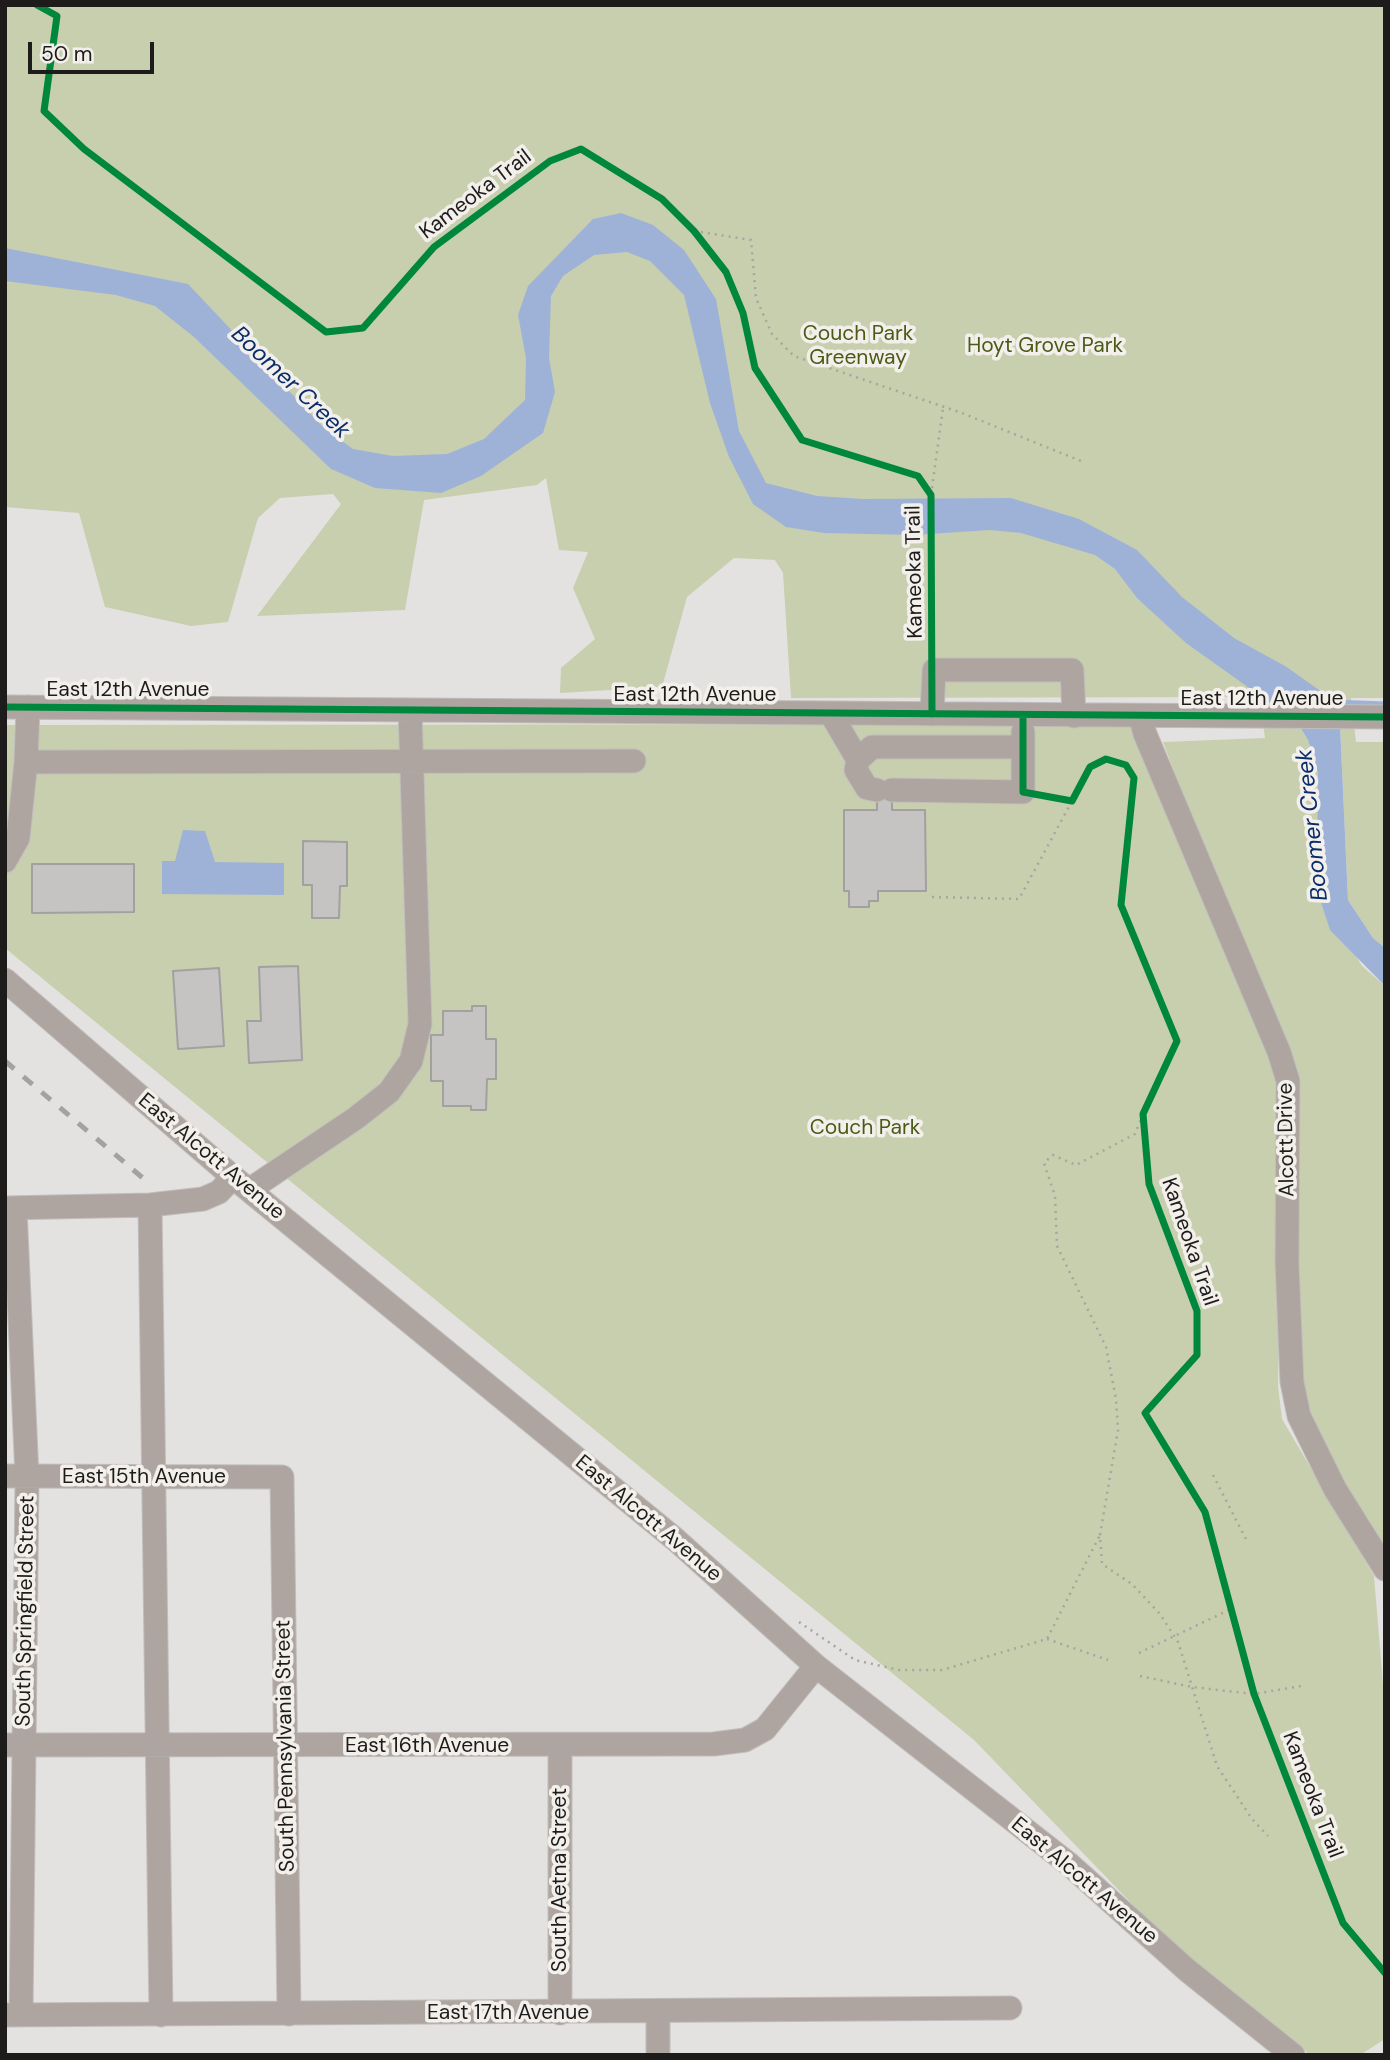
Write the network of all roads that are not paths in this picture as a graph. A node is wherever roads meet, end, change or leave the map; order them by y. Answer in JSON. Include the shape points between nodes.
{"nodes":[{"id":1,"x":16,"y":707,"type":"edge"},
{"id":2,"x":410,"y":710,"type":"junction"},
{"id":3,"x":831,"y":714,"type":"junction"},
{"id":4,"x":856,"y":714,"type":"junction"},
{"id":5,"x":932,"y":715,"type":"junction"},
{"id":6,"x":1023,"y":715,"type":"junction"},
{"id":7,"x":1074,"y":716,"type":"junction"},
{"id":8,"x":1140,"y":716,"type":"junction"},
{"id":9,"x":1383,"y":717,"type":"edge"},
{"id":10,"x":1023,"y":747,"type":"junction"},
{"id":11,"x":865,"y":753,"type":"junction"},
{"id":12,"x":413,"y":761,"type":"junction"},
{"id":13,"x":634,"y":761,"type":"dead end"},
{"id":14,"x":26,"y":762,"type":"junction"},
{"id":15,"x":5,"y":861,"type":"edge"},
{"id":16,"x":5,"y":980,"type":"edge"},
{"id":17,"x":241,"y":1184,"type":"junction"},
{"id":18,"x":150,"y":1205,"type":"junction"},
{"id":19,"x":10,"y":1208,"type":"edge"},
{"id":20,"x":16,"y":1476,"type":"edge"},
{"id":21,"x":153,"y":1477,"type":"junction"},
{"id":22,"x":282,"y":1477,"type":"joint"},
{"id":23,"x":1385,"y":1569,"type":"edge"},
{"id":24,"x":816,"y":1666,"type":"junction"},
{"id":25,"x":15,"y":1745,"type":"edge"},
{"id":26,"x":157,"y":1746,"type":"junction"},
{"id":27,"x":286,"y":1746,"type":"junction"},
{"id":28,"x":560,"y":1746,"type":"junction"},
{"id":29,"x":1010,"y":2008,"type":"dead end"},
{"id":30,"x":658,"y":2012,"type":"junction"},
{"id":31,"x":560,"y":2013,"type":"junction"},
{"id":32,"x":289,"y":2014,"type":"junction"},
{"id":33,"x":13,"y":2015,"type":"edge"},
{"id":34,"x":161,"y":2015,"type":"junction"},
{"id":35,"x":658,"y":2055,"type":"edge"},
{"id":36,"x":1293,"y":2055,"type":"edge"}],
"edges":[{"from":1,"to":2,"type":"street","name":"East 12th Avenue"},
{"from":1,"to":14,"type":"street"},
{"from":2,"to":3,"type":"street","name":"East 12th Avenue"},
{"from":2,"to":12,"type":"street"},
{"from":3,"to":4,"type":"street","name":"East 12th Avenue"},
{"from":3,"to":11,"type":"street"},
{"from":4,"to":5,"type":"street","name":"East 12th Avenue"},
{"from":4,"to":11,"type":"street"},
{"from":5,"to":6,"type":"street","name":"East 12th Avenue"},
{"from":5,"to":7,"type":"street","via":[[934,670],[1072,670]]},
{"from":6,"to":7,"type":"street","name":"East 12th Avenue"},
{"from":6,"to":10,"type":"street"},
{"from":7,"to":8,"type":"street","name":"East 12th Avenue"},
{"from":8,"to":9,"type":"street","name":"East 12th Avenue"},
{"from":8,"to":23,"type":"street","name":"Alcott Drive","via":[[1288,1081],[1287,1263],[1299,1416],[1335,1489]]},
{"from":10,"to":11,"type":"street"},
{"from":10,"to":11,"type":"street","via":[[1023,792],[867,789],[856,771]]},
{"from":12,"to":13,"type":"street"},
{"from":12,"to":14,"type":"street"},
{"from":12,"to":17,"type":"street","via":[[420,1024],[411,1061],[389,1091],[356,1118]]},
{"from":14,"to":15,"type":"street","via":[[18,838]]},
{"from":16,"to":17,"type":"street","name":"East Alcott Avenue"},
{"from":17,"to":18,"type":"street","via":[[203,1199]]},
{"from":17,"to":24,"type":"street","name":"East Alcott Avenue","via":[[676,1540]]},
{"from":18,"to":19,"type":"street"},
{"from":18,"to":21,"type":"street"},
{"from":19,"to":20,"type":"street","name":"South Springfield Street"},
{"from":20,"to":21,"type":"street","name":"East 15th Avenue"},
{"from":20,"to":25,"type":"street","name":"South Springfield Street"},
{"from":21,"to":22,"type":"street","name":"East 15th Avenue"},
{"from":21,"to":26,"type":"street"},
{"from":22,"to":27,"type":"street","name":"South Pennsylvania Street"},
{"from":24,"to":28,"type":"street","name":"East 16th Avenue","via":[[765,1729],[745,1740]]},
{"from":24,"to":36,"type":"street","name":"East Alcott Avenue","via":[[1069,1864],[1187,1970]]},
{"from":25,"to":26,"type":"street","name":"East 16th Avenue"},
{"from":25,"to":33,"type":"street","name":"South Springfield Street"},
{"from":26,"to":27,"type":"street","name":"East 16th Avenue"},
{"from":26,"to":34,"type":"street"},
{"from":27,"to":28,"type":"street","name":"East 16th Avenue"},
{"from":27,"to":32,"type":"street","name":"South Pennsylvania Street"},
{"from":28,"to":31,"type":"street","name":"South Aetna Street"},
{"from":29,"to":30,"type":"street","name":"East 17th Avenue"},
{"from":30,"to":31,"type":"street","name":"East 17th Avenue"},
{"from":30,"to":35,"type":"street"},
{"from":31,"to":32,"type":"street","name":"East 17th Avenue"},
{"from":32,"to":34,"type":"street","name":"East 17th Avenue"},
{"from":33,"to":34,"type":"street","name":"East 17th Avenue"}]}
